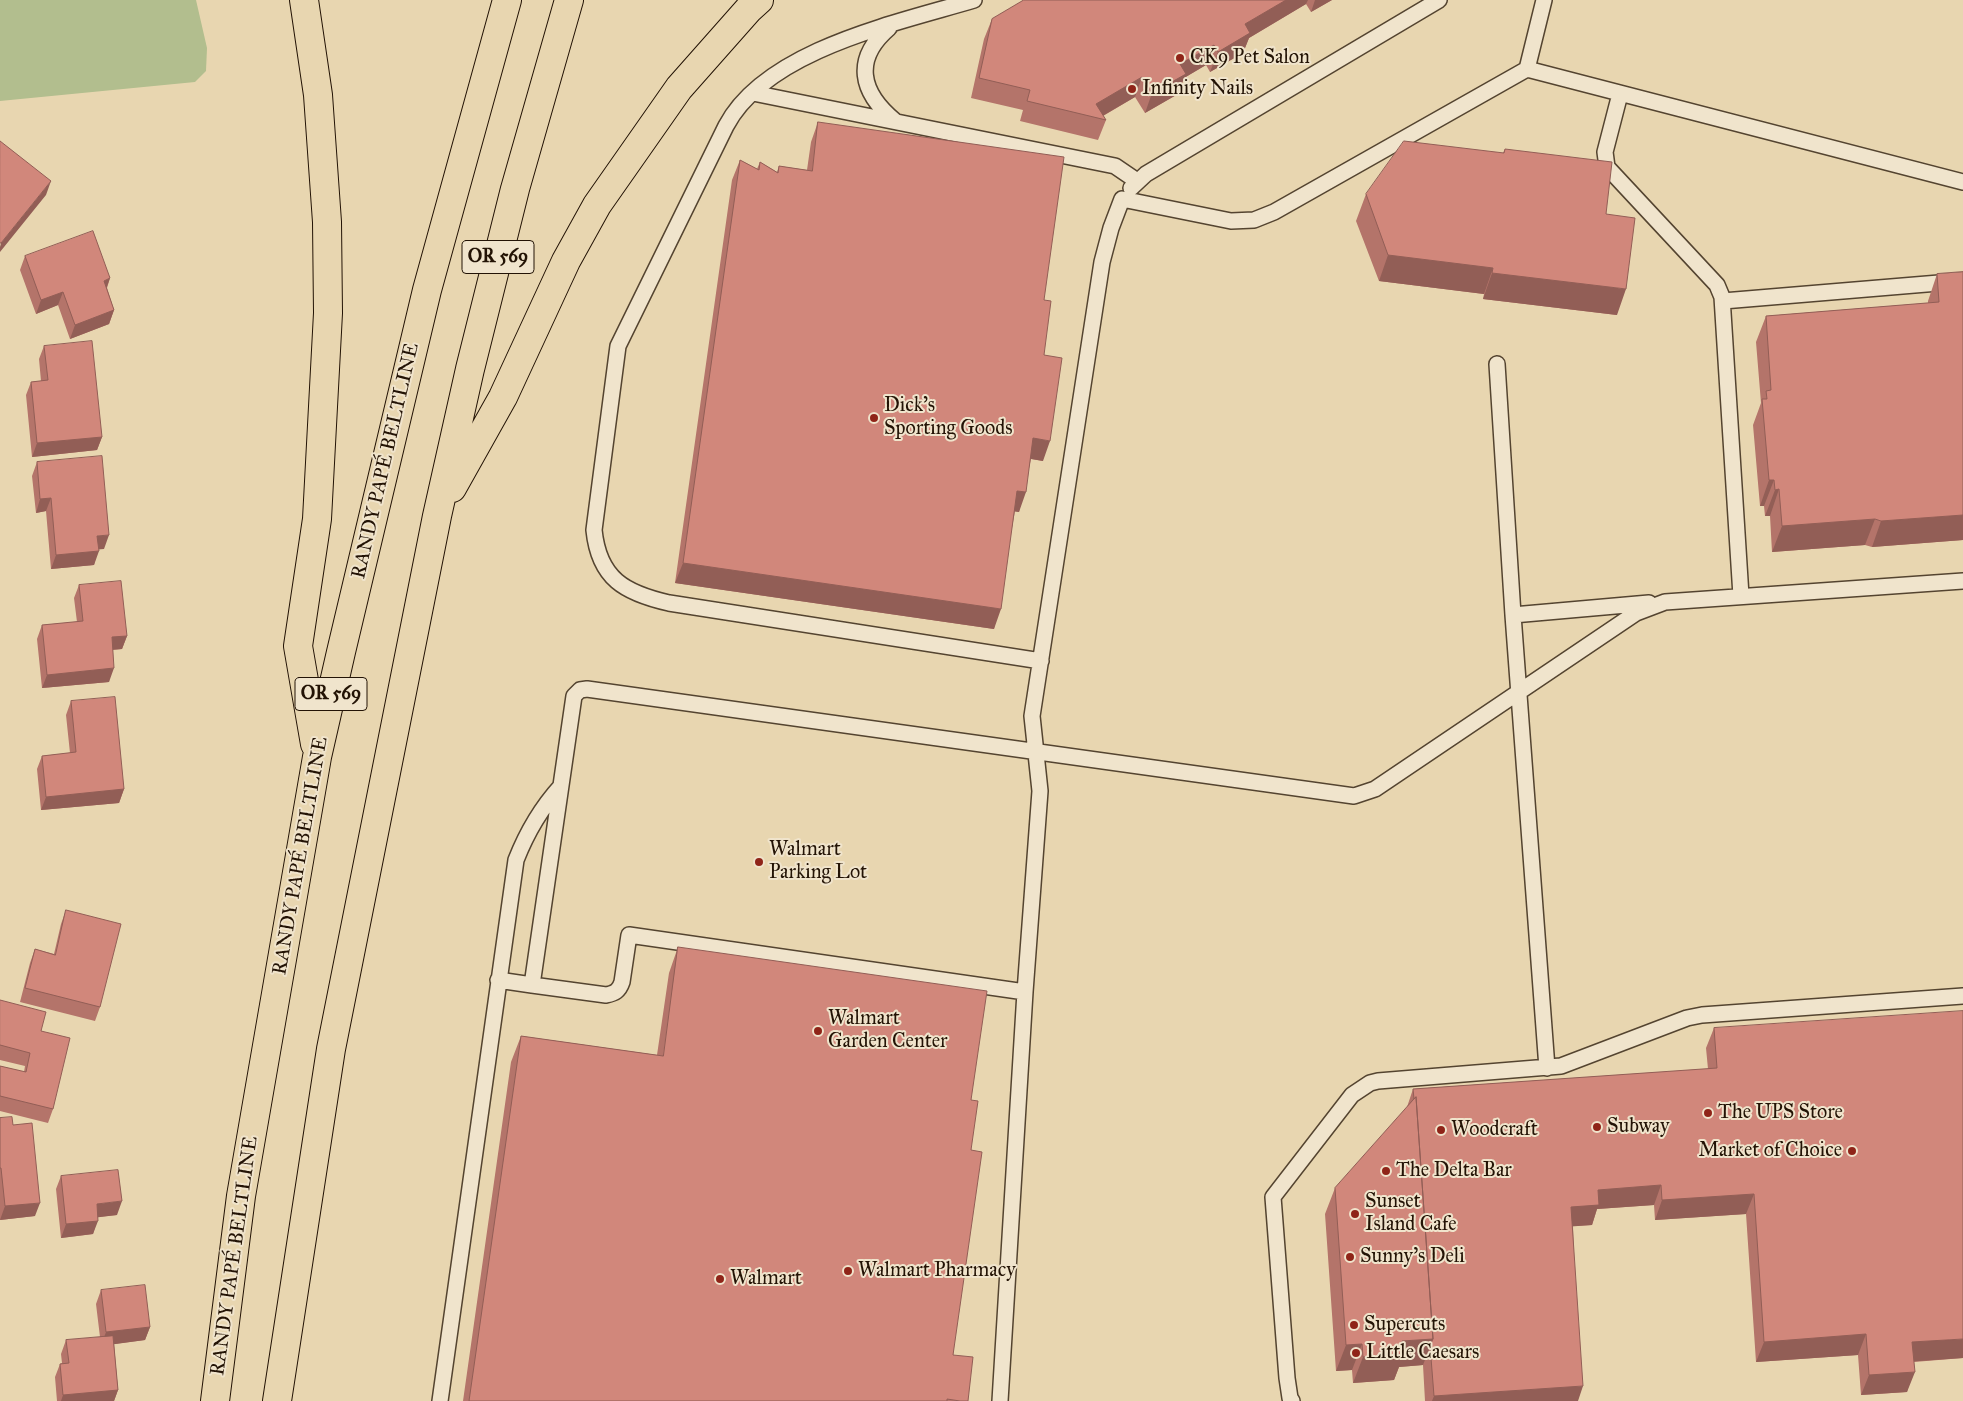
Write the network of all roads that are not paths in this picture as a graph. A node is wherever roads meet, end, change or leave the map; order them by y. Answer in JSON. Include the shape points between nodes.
{"nodes":[{"id":1,"x":304,"y":0,"type":"edge"},
{"id":2,"x":507,"y":0,"type":"edge"},
{"id":3,"x":569,"y":0,"type":"edge"},
{"id":4,"x":759,"y":0,"type":"edge"},
{"id":5,"x":974,"y":0,"type":"edge"},
{"id":6,"x":1439,"y":0,"type":"edge"},
{"id":7,"x":1544,"y":0,"type":"edge"},
{"id":8,"x":892,"y":25,"type":"junction"},
{"id":9,"x":1526,"y":69,"type":"junction"},
{"id":10,"x":753,"y":93,"type":"junction"},
{"id":11,"x":1620,"y":94,"type":"junction"},
{"id":12,"x":896,"y":122,"type":"junction"},
{"id":13,"x":1136,"y":181,"type":"junction"},
{"id":14,"x":1963,"y":182,"type":"edge"},
{"id":15,"x":1122,"y":199,"type":"junction"},
{"id":16,"x":1963,"y":281,"type":"edge"},
{"id":17,"x":1723,"y":301,"type":"junction"},
{"id":18,"x":1496,"y":364,"type":"dead end"},
{"id":19,"x":437,"y":516,"type":"junction"},
{"id":20,"x":1963,"y":581,"type":"edge"},
{"id":21,"x":1741,"y":596,"type":"junction"},
{"id":22,"x":1665,"y":602,"type":"junction"},
{"id":23,"x":1513,"y":615,"type":"junction"},
{"id":24,"x":1041,"y":661,"type":"junction"},
{"id":25,"x":1519,"y":692,"type":"junction"},
{"id":26,"x":1036,"y":752,"type":"junction"},
{"id":27,"x":317,"y":757,"type":"junction"},
{"id":28,"x":561,"y":786,"type":"junction"},
{"id":29,"x":498,"y":980,"type":"junction"},
{"id":30,"x":532,"y":984,"type":"junction"},
{"id":31,"x":1025,"y":992,"type":"junction"},
{"id":32,"x":1963,"y":996,"type":"edge"},
{"id":33,"x":1547,"y":1068,"type":"junction"},
{"id":34,"x":214,"y":1401,"type":"edge"},
{"id":35,"x":277,"y":1401,"type":"edge"},
{"id":36,"x":440,"y":1401,"type":"edge"},
{"id":37,"x":1000,"y":1401,"type":"edge"},
{"id":38,"x":1292,"y":1401,"type":"edge"}],
"edges":[{"from":1,"to":27,"type":"highway","via":[[318,95],[327,222],[328,313],[317,519],[298,646]]},
{"from":2,"to":27,"type":"highway","name":"RANDY PAPÉ BELTLINE","number":"OR 569","via":[[427,290]]},
{"from":3,"to":19,"type":"highway","number":"OR 569","via":[[515,189]]},
{"from":4,"to":19,"type":"highway","via":[[679,88],[597,205],[566,261],[503,397]]},
{"from":5,"to":8,"type":"lane"},
{"from":6,"to":13,"type":"lane"},
{"from":7,"to":9,"type":"lane"},
{"from":8,"to":10,"type":"lane","via":[[811,53],[774,74]]},
{"from":8,"to":12,"type":"lane","via":[[873,44],[867,55],[866,68],[870,94]]},
{"from":9,"to":11,"type":"lane"},
{"from":9,"to":15,"type":"lane","via":[[1264,217],[1231,221]]},
{"from":10,"to":12,"type":"lane"},
{"from":10,"to":24,"type":"lane","via":[[730,118],[618,346],[594,530],[596,548],[603,565],[618,583],[632,592],[657,600]]},
{"from":11,"to":14,"type":"lane"},
{"from":11,"to":17,"type":"lane","via":[[1605,152],[1607,167],[1716,285]]},
{"from":12,"to":13,"type":"lane","via":[[1115,166]]},
{"from":13,"to":15,"type":"lane"},
{"from":15,"to":24,"type":"lane","via":[[1102,262]]},
{"from":16,"to":17,"type":"lane"},
{"from":17,"to":21,"type":"lane"},
{"from":18,"to":23,"type":"lane"},
{"from":19,"to":35,"type":"highway","number":"OR 569","via":[[331,1049]]},
{"from":20,"to":21,"type":"lane"},
{"from":21,"to":22,"type":"lane"},
{"from":22,"to":23,"type":"lane"},
{"from":22,"to":25,"type":"lane","via":[[1636,613]]},
{"from":23,"to":25,"type":"lane"},
{"from":24,"to":26,"type":"lane","via":[[1032,716]]},
{"from":25,"to":26,"type":"lane","via":[[1375,789],[1354,796]]},
{"from":25,"to":33,"type":"lane"},
{"from":26,"to":28,"type":"lane","via":[[587,689],[574,696]]},
{"from":26,"to":31,"type":"lane","via":[[1040,791]]},
{"from":27,"to":34,"type":"highway","name":"RANDY PAPÉ BELTLINE","number":"OR 569","via":[[241,1196]]},
{"from":28,"to":29,"type":"lane","via":[[541,810],[516,860]]},
{"from":28,"to":30,"type":"lane"},
{"from":29,"to":30,"type":"lane"},
{"from":29,"to":36,"type":"lane"},
{"from":30,"to":31,"type":"lane","via":[[606,995],[614,993],[622,982],[629,935]]},
{"from":31,"to":37,"type":"lane"},
{"from":32,"to":33,"type":"lane","via":[[1702,1015],[1567,1065]]},
{"from":33,"to":38,"type":"lane","via":[[1370,1083],[1352,1095],[1273,1198],[1287,1378]]}]}
